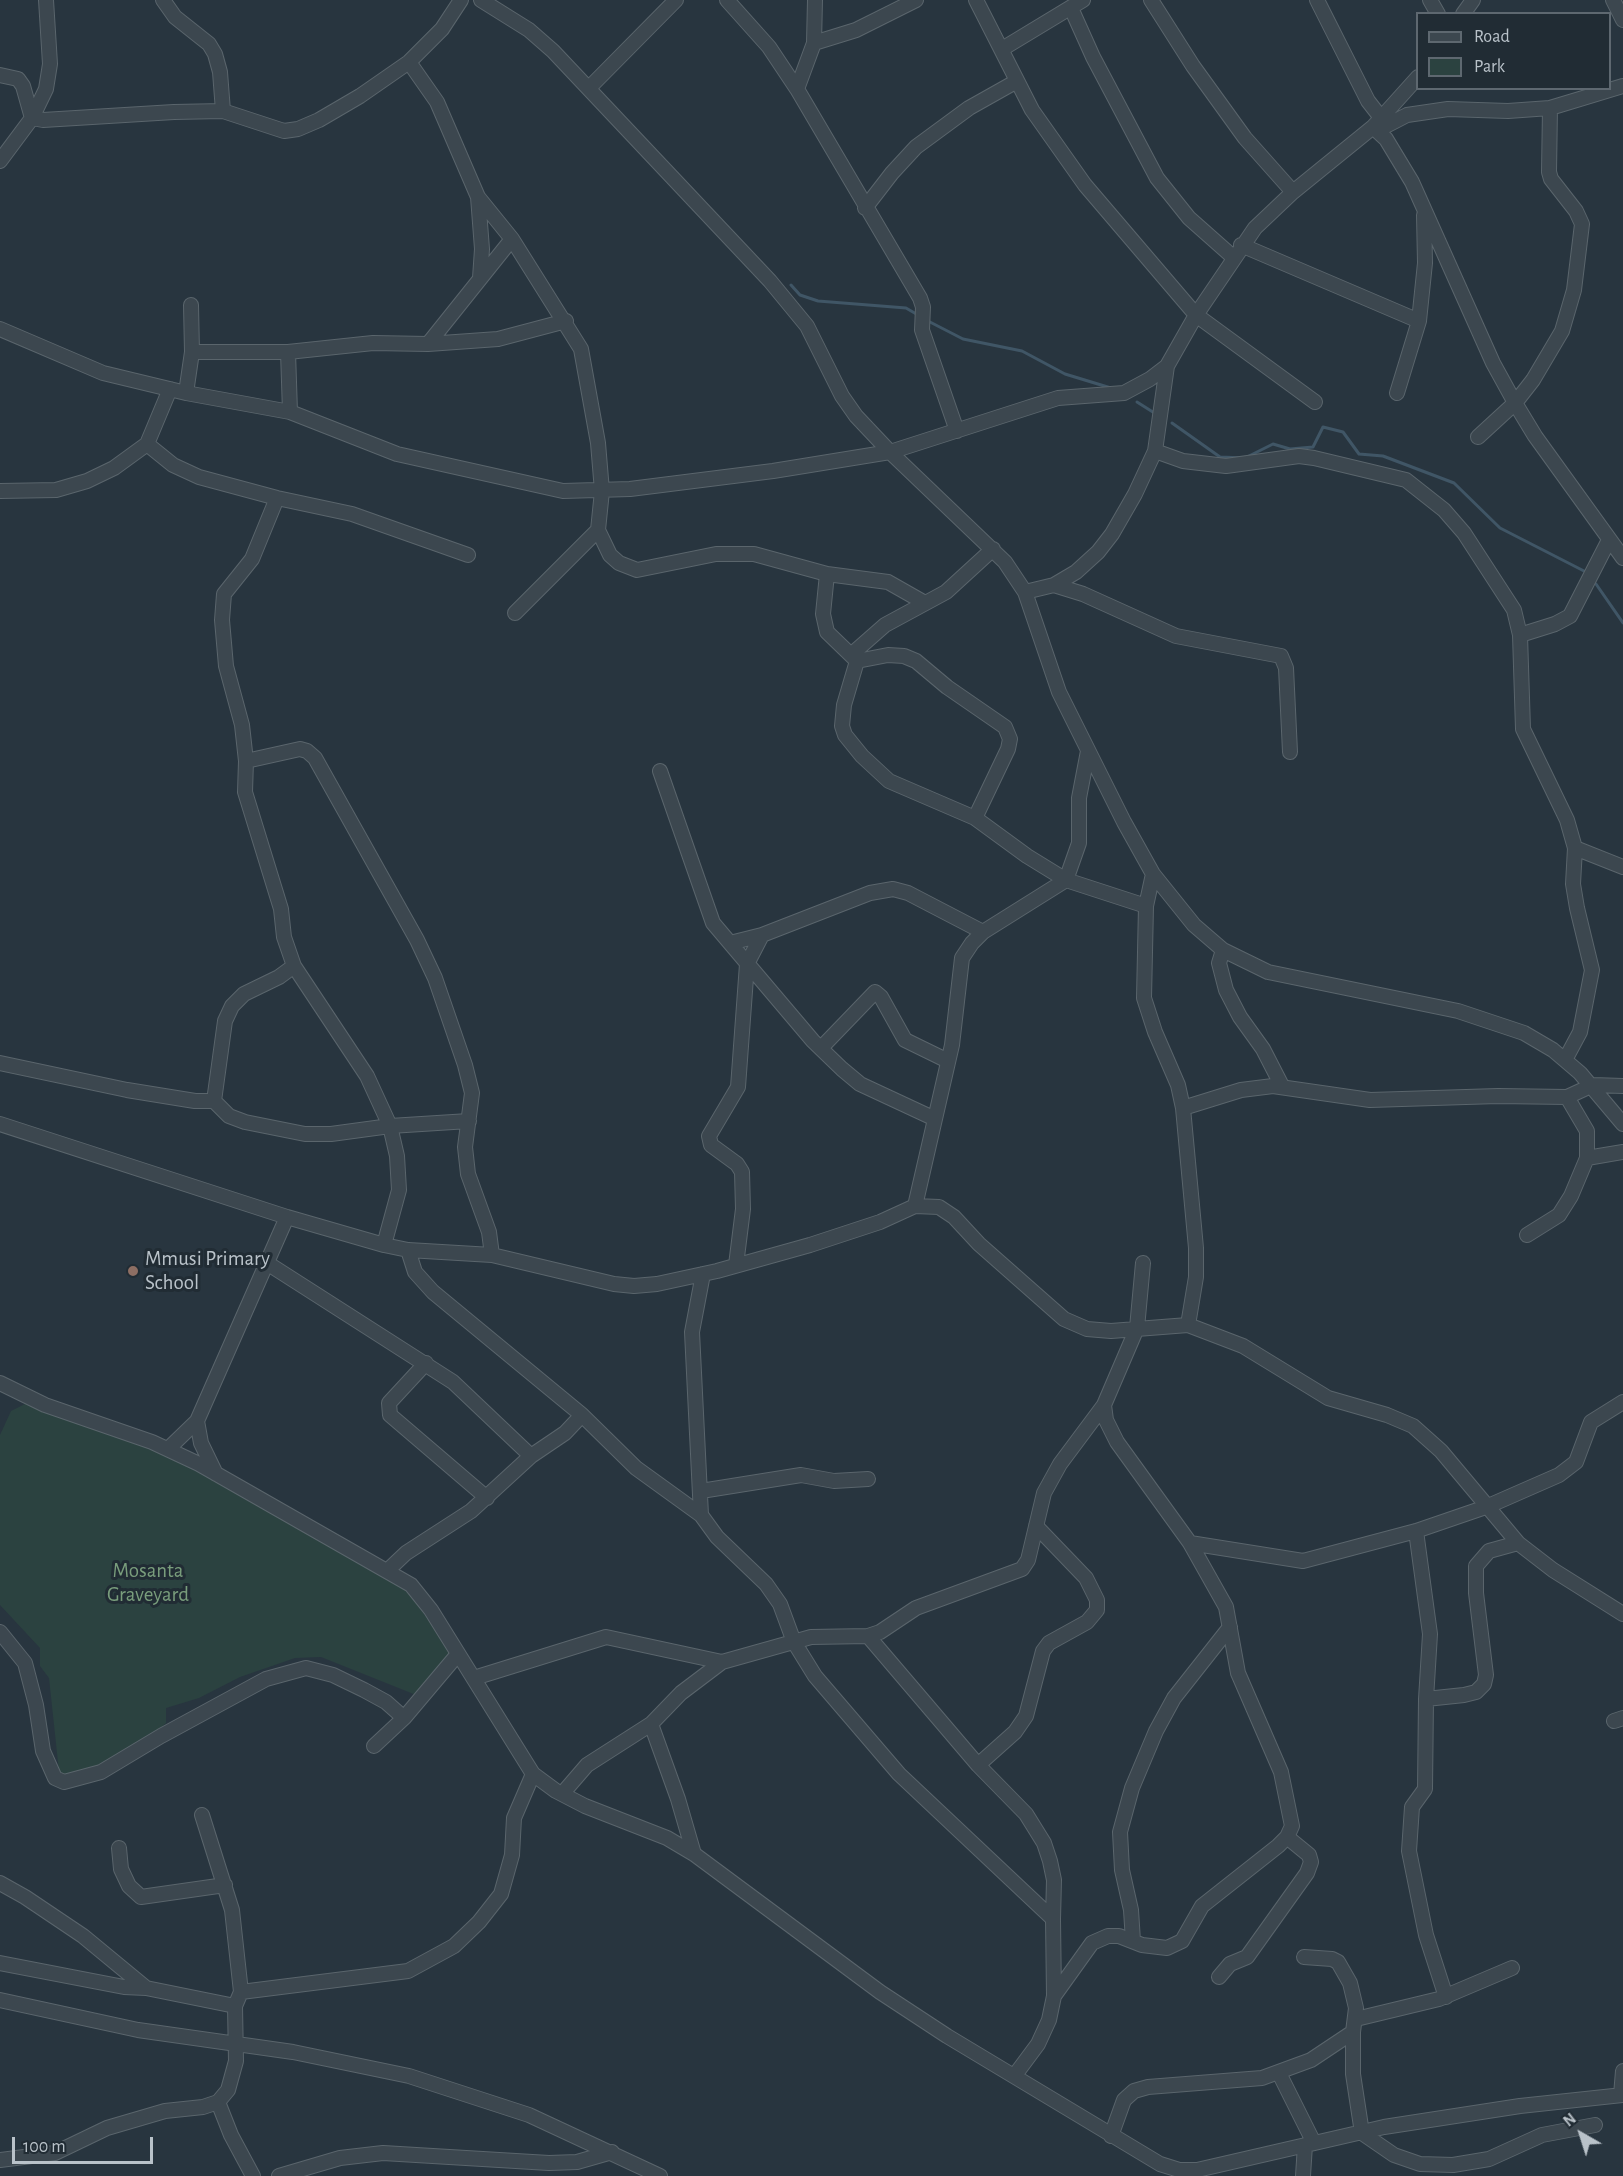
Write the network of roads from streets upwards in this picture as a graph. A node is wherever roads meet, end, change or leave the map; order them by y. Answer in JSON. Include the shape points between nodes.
{"nodes":[{"id":1,"x":46,"y":0,"type":"edge"},
{"id":2,"x":163,"y":0,"type":"edge"},
{"id":3,"x":461,"y":0,"type":"edge"},
{"id":4,"x":481,"y":0,"type":"edge"},
{"id":5,"x":676,"y":0,"type":"edge"},
{"id":6,"x":727,"y":0,"type":"edge"},
{"id":7,"x":816,"y":0,"type":"edge"},
{"id":8,"x":916,"y":0,"type":"edge"},
{"id":9,"x":976,"y":0,"type":"edge"},
{"id":10,"x":1151,"y":0,"type":"edge"},
{"id":11,"x":1317,"y":0,"type":"edge"},
{"id":12,"x":1613,"y":0,"type":"edge"},
{"id":13,"x":1077,"y":4,"type":"edge"},
{"id":14,"x":1623,"y":20,"type":"edge"},
{"id":15,"x":814,"y":43,"type":"junction"},
{"id":16,"x":1002,"y":49,"type":"junction"},
{"id":17,"x":409,"y":62,"type":"junction"},
{"id":18,"x":0,"y":75,"type":"edge"},
{"id":19,"x":1416,"y":79,"type":"edge"},
{"id":20,"x":1017,"y":81,"type":"junction"},
{"id":21,"x":589,"y":88,"type":"junction"},
{"id":22,"x":796,"y":89,"type":"junction"},
{"id":23,"x":1610,"y":90,"type":"edge"},
{"id":24,"x":1550,"y":108,"type":"junction"},
{"id":25,"x":223,"y":111,"type":"junction"},
{"id":26,"x":32,"y":118,"type":"junction"},
{"id":27,"x":1378,"y":126,"type":"junction"},
{"id":28,"x":0,"y":161,"type":"edge"},
{"id":29,"x":1293,"y":192,"type":"junction"},
{"id":30,"x":478,"y":197,"type":"junction"},
{"id":31,"x":865,"y":208,"type":"junction"},
{"id":32,"x":1424,"y":210,"type":"junction"},
{"id":33,"x":512,"y":239,"type":"junction"},
{"id":34,"x":1241,"y":245,"type":"junction"},
{"id":35,"x":1233,"y":257,"type":"junction"},
{"id":36,"x":480,"y":278,"type":"junction"},
{"id":37,"x":191,"y":305,"type":"dead end"},
{"id":38,"x":1196,"y":315,"type":"junction"},
{"id":39,"x":566,"y":321,"type":"junction"},
{"id":40,"x":1419,"y":321,"type":"junction"},
{"id":41,"x":0,"y":329,"type":"edge"},
{"id":42,"x":428,"y":344,"type":"junction"},
{"id":43,"x":288,"y":351,"type":"junction"},
{"id":44,"x":192,"y":352,"type":"junction"},
{"id":45,"x":1167,"y":366,"type":"junction"},
{"id":46,"x":170,"y":389,"type":"junction"},
{"id":47,"x":186,"y":393,"type":"junction"},
{"id":48,"x":1397,"y":393,"type":"dead end"},
{"id":49,"x":1315,"y":402,"type":"dead end"},
{"id":50,"x":1515,"y":403,"type":"junction"},
{"id":51,"x":290,"y":412,"type":"junction"},
{"id":52,"x":957,"y":431,"type":"junction"},
{"id":53,"x":1479,"y":437,"type":"dead end"},
{"id":54,"x":147,"y":444,"type":"junction"},
{"id":55,"x":1155,"y":451,"type":"junction"},
{"id":56,"x":890,"y":452,"type":"junction"},
{"id":57,"x":0,"y":491,"type":"edge"},
{"id":58,"x":602,"y":491,"type":"junction"},
{"id":59,"x":277,"y":498,"type":"junction"},
{"id":60,"x":598,"y":530,"type":"junction"},
{"id":61,"x":1609,"y":540,"type":"junction"},
{"id":62,"x":993,"y":549,"type":"junction"},
{"id":63,"x":468,"y":555,"type":"dead end"},
{"id":64,"x":1623,"y":558,"type":"edge"},
{"id":65,"x":827,"y":574,"type":"junction"},
{"id":66,"x":1054,"y":585,"type":"junction"},
{"id":67,"x":1025,"y":592,"type":"junction"},
{"id":68,"x":925,"y":603,"type":"junction"},
{"id":69,"x":514,"y":613,"type":"dead end"},
{"id":70,"x":1520,"y":635,"type":"junction"},
{"id":71,"x":855,"y":657,"type":"junction"},
{"id":72,"x":1088,"y":751,"type":"junction"},
{"id":73,"x":1290,"y":752,"type":"dead end"},
{"id":74,"x":246,"y":761,"type":"junction"},
{"id":75,"x":660,"y":771,"type":"dead end"},
{"id":76,"x":975,"y":818,"type":"junction"},
{"id":77,"x":1575,"y":848,"type":"junction"},
{"id":78,"x":1623,"y":867,"type":"edge"},
{"id":79,"x":1153,"y":874,"type":"junction"},
{"id":80,"x":1066,"y":880,"type":"junction"},
{"id":81,"x":1146,"y":906,"type":"junction"},
{"id":82,"x":983,"y":932,"type":"junction"},
{"id":83,"x":762,"y":935,"type":"junction"},
{"id":84,"x":730,"y":943,"type":"junction"},
{"id":85,"x":1223,"y":950,"type":"junction"},
{"id":86,"x":747,"y":963,"type":"junction"},
{"id":87,"x":294,"y":966,"type":"junction"},
{"id":88,"x":821,"y":1048,"type":"junction"},
{"id":89,"x":1565,"y":1060,"type":"junction"},
{"id":90,"x":948,"y":1061,"type":"junction"},
{"id":91,"x":0,"y":1063,"type":"edge"},
{"id":92,"x":1593,"y":1085,"type":"junction"},
{"id":93,"x":1282,"y":1086,"type":"junction"},
{"id":94,"x":1623,"y":1086,"type":"edge"},
{"id":95,"x":1567,"y":1097,"type":"junction"},
{"id":96,"x":214,"y":1101,"type":"junction"},
{"id":97,"x":1183,"y":1108,"type":"junction"},
{"id":98,"x":933,"y":1118,"type":"junction"},
{"id":99,"x":469,"y":1121,"type":"junction"},
{"id":100,"x":0,"y":1124,"type":"edge"},
{"id":101,"x":1623,"y":1124,"type":"edge"},
{"id":102,"x":390,"y":1126,"type":"junction"},
{"id":103,"x":1623,"y":1152,"type":"edge"},
{"id":104,"x":1587,"y":1158,"type":"junction"},
{"id":105,"x":915,"y":1206,"type":"junction"},
{"id":106,"x":287,"y":1217,"type":"junction"},
{"id":107,"x":1527,"y":1235,"type":"dead end"},
{"id":108,"x":384,"y":1245,"type":"junction"},
{"id":109,"x":408,"y":1250,"type":"junction"},
{"id":110,"x":492,"y":1255,"type":"junction"},
{"id":111,"x":267,"y":1263,"type":"junction"},
{"id":112,"x":1143,"y":1263,"type":"dead end"},
{"id":113,"x":736,"y":1265,"type":"junction"},
{"id":114,"x":704,"y":1274,"type":"junction"},
{"id":115,"x":1188,"y":1325,"type":"junction"},
{"id":116,"x":1137,"y":1328,"type":"junction"},
{"id":117,"x":426,"y":1363,"type":"junction"},
{"id":118,"x":3,"y":1385,"type":"edge"},
{"id":119,"x":0,"y":1401,"type":"edge"},
{"id":120,"x":1623,"y":1402,"type":"edge"},
{"id":121,"x":1104,"y":1405,"type":"junction"},
{"id":122,"x":582,"y":1415,"type":"junction"},
{"id":123,"x":197,"y":1421,"type":"junction"},
{"id":124,"x":168,"y":1449,"type":"junction"},
{"id":125,"x":531,"y":1456,"type":"junction"},
{"id":126,"x":216,"y":1474,"type":"junction"},
{"id":127,"x":868,"y":1479,"type":"dead end"},
{"id":128,"x":701,"y":1491,"type":"junction"},
{"id":129,"x":487,"y":1498,"type":"junction"},
{"id":130,"x":1486,"y":1507,"type":"junction"},
{"id":131,"x":701,"y":1515,"type":"junction"},
{"id":132,"x":1036,"y":1526,"type":"junction"},
{"id":133,"x":1416,"y":1531,"type":"junction"},
{"id":134,"x":1190,"y":1543,"type":"junction"},
{"id":135,"x":1518,"y":1543,"type":"junction"},
{"id":136,"x":387,"y":1571,"type":"junction"},
{"id":137,"x":1623,"y":1614,"type":"edge"},
{"id":138,"x":1230,"y":1627,"type":"junction"},
{"id":139,"x":0,"y":1632,"type":"edge"},
{"id":140,"x":868,"y":1636,"type":"junction"},
{"id":141,"x":794,"y":1642,"type":"junction"},
{"id":142,"x":458,"y":1654,"type":"junction"},
{"id":143,"x":722,"y":1662,"type":"junction"},
{"id":144,"x":474,"y":1678,"type":"junction"},
{"id":145,"x":1426,"y":1699,"type":"junction"},
{"id":146,"x":404,"y":1718,"type":"junction"},
{"id":147,"x":651,"y":1724,"type":"junction"},
{"id":148,"x":374,"y":1746,"type":"dead end"},
{"id":149,"x":978,"y":1765,"type":"junction"},
{"id":150,"x":534,"y":1774,"type":"junction"},
{"id":151,"x":562,"y":1794,"type":"junction"},
{"id":152,"x":202,"y":1815,"type":"dead end"},
{"id":153,"x":1287,"y":1837,"type":"junction"},
{"id":154,"x":119,"y":1848,"type":"dead end"},
{"id":155,"x":694,"y":1854,"type":"junction"},
{"id":156,"x":0,"y":1883,"type":"edge"},
{"id":157,"x":225,"y":1885,"type":"junction"},
{"id":158,"x":1053,"y":1919,"type":"junction"},
{"id":159,"x":1133,"y":1941,"type":"junction"},
{"id":160,"x":1304,"y":1957,"type":"dead end"},
{"id":161,"x":0,"y":1963,"type":"edge"},
{"id":162,"x":1512,"y":1968,"type":"dead end"},
{"id":163,"x":1219,"y":1977,"type":"dead end"},
{"id":164,"x":146,"y":1988,"type":"junction"},
{"id":165,"x":241,"y":1992,"type":"junction"},
{"id":166,"x":1054,"y":1996,"type":"junction"},
{"id":167,"x":1446,"y":1997,"type":"junction"},
{"id":168,"x":0,"y":2000,"type":"edge"},
{"id":169,"x":235,"y":2006,"type":"junction"},
{"id":170,"x":1354,"y":2026,"type":"junction"},
{"id":171,"x":237,"y":2045,"type":"junction"},
{"id":172,"x":1623,"y":2071,"type":"edge"},
{"id":173,"x":1279,"y":2073,"type":"junction"},
{"id":174,"x":1015,"y":2076,"type":"junction"},
{"id":175,"x":1622,"y":2095,"type":"edge"},
{"id":176,"x":218,"y":2102,"type":"junction"},
{"id":177,"x":1595,"y":2125,"type":"dead end"},
{"id":178,"x":1362,"y":2133,"type":"junction"},
{"id":179,"x":1112,"y":2136,"type":"junction"},
{"id":180,"x":1309,"y":2144,"type":"junction"},
{"id":181,"x":612,"y":2152,"type":"junction"},
{"id":182,"x":0,"y":2160,"type":"edge"},
{"id":183,"x":1191,"y":2174,"type":"edge"},
{"id":184,"x":253,"y":2176,"type":"edge"},
{"id":185,"x":279,"y":2176,"type":"edge"},
{"id":186,"x":660,"y":2176,"type":"edge"},
{"id":187,"x":1303,"y":2176,"type":"edge"}],
"edges":[{"from":1,"to":26,"type":"street","via":[[50,64],[46,89]]},
{"from":2,"to":25,"type":"street","via":[[215,54]]},
{"from":3,"to":17,"type":"street","via":[[442,29]]},
{"from":4,"to":21,"type":"street","via":[[542,40]]},
{"from":5,"to":21,"type":"street"},
{"from":6,"to":22,"type":"street","via":[[769,47]]},
{"from":7,"to":15,"type":"street"},
{"from":8,"to":15,"type":"street","via":[[856,30]]},
{"from":9,"to":16,"type":"street"},
{"from":10,"to":29,"type":"street","via":[[1245,138]]},
{"from":11,"to":27,"type":"street"},
{"from":12,"to":14,"type":"street"},
{"from":13,"to":16,"type":"street"},
{"from":13,"to":35,"type":"street","via":[[1093,57],[1157,177],[1189,218]]},
{"from":15,"to":22,"type":"street"},
{"from":16,"to":20,"type":"street"},
{"from":17,"to":25,"type":"street","via":[[360,96],[298,129],[274,130]]},
{"from":17,"to":30,"type":"street","via":[[437,102]]},
{"from":18,"to":26,"type":"street","via":[[18,79]]},
{"from":19,"to":27,"type":"street"},
{"from":20,"to":31,"type":"street","via":[[981,100],[916,147]]},
{"from":20,"to":38,"type":"street","via":[[1050,138],[1085,186]]},
{"from":21,"to":56,"type":"street","via":[[770,281],[807,326],[842,396]]},
{"from":22,"to":31,"type":"street"},
{"from":23,"to":24,"type":"street"},
{"from":24,"to":27,"type":"street","via":[[1448,109],[1407,115]]},
{"from":24,"to":50,"type":"street","via":[[1549,172],[1576,211],[1582,237],[1567,319],[1549,354]]},
{"from":25,"to":26,"type":"street","via":[[66,120]]},
{"from":26,"to":28,"type":"street"},
{"from":27,"to":29,"type":"street"},
{"from":27,"to":32,"type":"street"},
{"from":29,"to":34,"type":"street"},
{"from":30,"to":33,"type":"street"},
{"from":30,"to":36,"type":"street"},
{"from":31,"to":52,"type":"street","via":[[920,298],[922,330]]},
{"from":32,"to":40,"type":"street","via":[[1425,263]]},
{"from":32,"to":50,"type":"street"},
{"from":33,"to":36,"type":"street"},
{"from":33,"to":39,"type":"street"},
{"from":34,"to":35,"type":"street"},
{"from":34,"to":40,"type":"street"},
{"from":35,"to":38,"type":"street"},
{"from":36,"to":42,"type":"street"},
{"from":37,"to":44,"type":"street"},
{"from":38,"to":45,"type":"street"},
{"from":38,"to":49,"type":"street"},
{"from":39,"to":42,"type":"street","via":[[498,339]]},
{"from":39,"to":58,"type":"street","via":[[581,350],[598,443]]},
{"from":40,"to":48,"type":"street"},
{"from":41,"to":46,"type":"street","via":[[102,373]]},
{"from":42,"to":43,"type":"street","via":[[373,343]]},
{"from":43,"to":44,"type":"street"},
{"from":43,"to":51,"type":"street"},
{"from":44,"to":47,"type":"street"},
{"from":45,"to":52,"type":"street","via":[[1128,392],[1058,398]]},
{"from":45,"to":55,"type":"street"},
{"from":46,"to":47,"type":"street"},
{"from":46,"to":54,"type":"street"},
{"from":47,"to":51,"type":"street"},
{"from":50,"to":53,"type":"street"},
{"from":50,"to":61,"type":"street"},
{"from":51,"to":58,"type":"street","via":[[397,454],[532,486]]},
{"from":52,"to":56,"type":"street"},
{"from":54,"to":57,"type":"street","via":[[131,458],[87,481],[56,490]]},
{"from":54,"to":59,"type":"street","via":[[173,465],[199,477]]},
{"from":55,"to":66,"type":"street","via":[[1112,534],[1085,565]]},
{"from":55,"to":70,"type":"street","via":[[1183,461],[1226,466],[1299,456],[1406,480],[1437,504],[1464,533],[1514,610]]},
{"from":56,"to":58,"type":"street","via":[[773,471]]},
{"from":56,"to":62,"type":"street"},
{"from":58,"to":60,"type":"street"},
{"from":59,"to":63,"type":"street","via":[[352,514]]},
{"from":59,"to":74,"type":"street","via":[[252,559],[224,594],[226,666],[242,725]]},
{"from":60,"to":65,"type":"street","via":[[610,555],[636,570],[737,553]]},
{"from":60,"to":69,"type":"street"},
{"from":61,"to":64,"type":"street"},
{"from":61,"to":70,"type":"street","via":[[1570,616]]},
{"from":62,"to":67,"type":"street"},
{"from":62,"to":68,"type":"street","via":[[946,592]]},
{"from":65,"to":68,"type":"street","via":[[888,582]]},
{"from":65,"to":71,"type":"street","via":[[825,626]]},
{"from":66,"to":67,"type":"street"},
{"from":66,"to":73,"type":"street","via":[[1176,636],[1281,656],[1286,668]]},
{"from":67,"to":72,"type":"street","via":[[1051,674]]},
{"from":68,"to":71,"type":"street","via":[[885,625]]},
{"from":70,"to":77,"type":"street","via":[[1523,729],[1567,820]]},
{"from":71,"to":76,"type":"street","via":[[842,716],[850,743],[889,781]]},
{"from":71,"to":76,"type":"street","via":[[904,656],[916,661],[1005,727],[1010,739],[1008,749]]},
{"from":72,"to":79,"type":"street"},
{"from":72,"to":80,"type":"street","via":[[1079,798],[1079,843]]},
{"from":74,"to":87,"type":"street","via":[[245,792]]},
{"from":74,"to":99,"type":"street","via":[[300,749],[315,758],[435,978],[472,1093]]},
{"from":75,"to":84,"type":"street","via":[[713,923]]},
{"from":76,"to":80,"type":"street"},
{"from":77,"to":78,"type":"street"},
{"from":77,"to":89,"type":"street","via":[[1576,908],[1593,970],[1580,1032]]},
{"from":79,"to":81,"type":"street"},
{"from":79,"to":85,"type":"street","via":[[1194,925]]},
{"from":80,"to":81,"type":"street"},
{"from":80,"to":82,"type":"street"},
{"from":81,"to":97,"type":"street","via":[[1144,998]]},
{"from":82,"to":83,"type":"street","via":[[893,889],[870,893]]},
{"from":82,"to":90,"type":"street","via":[[965,952],[959,966]]},
{"from":83,"to":84,"type":"street"},
{"from":83,"to":86,"type":"street"},
{"from":84,"to":86,"type":"street"},
{"from":85,"to":89,"type":"street","via":[[1289,978],[1495,1022],[1524,1033]]},
{"from":85,"to":93,"type":"street","via":[[1219,963],[1226,990]]},
{"from":86,"to":88,"type":"street"},
{"from":86,"to":113,"type":"street","via":[[738,1087],[709,1136],[711,1145],[742,1172],[743,1209]]},
{"from":87,"to":96,"type":"street","via":[[244,994],[232,1006],[224,1029]]},
{"from":87,"to":102,"type":"street","via":[[367,1076]]},
{"from":88,"to":90,"type":"street","via":[[875,992],[905,1040]]},
{"from":88,"to":98,"type":"street","via":[[860,1084]]},
{"from":89,"to":92,"type":"street"},
{"from":90,"to":98,"type":"street"},
{"from":91,"to":96,"type":"street","via":[[128,1090]]},
{"from":92,"to":94,"type":"street"},
{"from":92,"to":95,"type":"street"},
{"from":92,"to":101,"type":"street"},
{"from":93,"to":95,"type":"street","via":[[1370,1100]]},
{"from":93,"to":97,"type":"street","via":[[1241,1090]]},
{"from":95,"to":104,"type":"street","via":[[1587,1131]]},
{"from":96,"to":102,"type":"street","via":[[229,1116],[305,1134]]},
{"from":97,"to":115,"type":"street","via":[[1196,1260]]},
{"from":98,"to":105,"type":"street"},
{"from":99,"to":102,"type":"street"},
{"from":99,"to":110,"type":"street","via":[[465,1147],[468,1174],[489,1232]]},
{"from":100,"to":106,"type":"street"},
{"from":102,"to":108,"type":"street","via":[[399,1190]]},
{"from":103,"to":104,"type":"street"},
{"from":104,"to":107,"type":"street","via":[[1559,1215]]},
{"from":105,"to":113,"type":"street","via":[[880,1222]]},
{"from":105,"to":116,"type":"street","via":[[939,1207],[954,1217],[979,1245],[1064,1319],[1088,1329]]},
{"from":106,"to":108,"type":"street"},
{"from":106,"to":111,"type":"street"},
{"from":108,"to":109,"type":"street"},
{"from":109,"to":110,"type":"street"},
{"from":109,"to":122,"type":"street","via":[[415,1272],[433,1292]]},
{"from":110,"to":114,"type":"street","via":[[634,1286]]},
{"from":111,"to":117,"type":"street"},
{"from":111,"to":123,"type":"street"},
{"from":112,"to":116,"type":"street"},
{"from":113,"to":114,"type":"street"},
{"from":114,"to":128,"type":"street","via":[[692,1332]]},
{"from":115,"to":116,"type":"street"},
{"from":115,"to":130,"type":"street","via":[[1244,1346],[1328,1398],[1413,1426],[1441,1451]]},
{"from":116,"to":121,"type":"street"},
{"from":117,"to":125,"type":"street","via":[[475,1401]]},
{"from":117,"to":129,"type":"street","via":[[389,1402],[390,1415]]},
{"from":118,"to":119,"type":"street"},
{"from":118,"to":124,"type":"street","via":[[45,1405]]},
{"from":120,"to":130,"type":"street","via":[[1591,1422],[1582,1449],[1570,1468]]},
{"from":121,"to":132,"type":"street","via":[[1060,1464],[1044,1493]]},
{"from":121,"to":134,"type":"street","via":[[1106,1420],[1117,1442]]},
{"from":122,"to":125,"type":"street"},
{"from":122,"to":131,"type":"street","via":[[636,1468]]},
{"from":123,"to":124,"type":"street"},
{"from":123,"to":126,"type":"street","via":[[201,1443]]},
{"from":124,"to":126,"type":"street"},
{"from":125,"to":129,"type":"street"},
{"from":126,"to":136,"type":"street"},
{"from":127,"to":128,"type":"street","via":[[834,1481],[801,1475]]},
{"from":128,"to":131,"type":"street"},
{"from":129,"to":136,"type":"street","via":[[406,1553]]},
{"from":130,"to":133,"type":"street"},
{"from":130,"to":135,"type":"street"},
{"from":131,"to":141,"type":"street","via":[[717,1538],[766,1584],[780,1604]]},
{"from":132,"to":140,"type":"street","via":[[1022,1569],[916,1608]]},
{"from":132,"to":149,"type":"street","via":[[1086,1578],[1097,1600],[1097,1610],[1087,1622],[1049,1642],[1043,1651],[1026,1716],[1015,1732]]},
{"from":133,"to":134,"type":"street","via":[[1303,1561]]},
{"from":133,"to":145,"type":"street","via":[[1430,1634]]},
{"from":134,"to":138,"type":"street","via":[[1226,1607]]},
{"from":135,"to":137,"type":"street"},
{"from":135,"to":145,"type":"street","via":[[1489,1551],[1476,1566],[1485,1684],[1476,1692]]},
{"from":136,"to":142,"type":"street","via":[[411,1585]]},
{"from":138,"to":153,"type":"street","via":[[1238,1673],[1281,1772],[1292,1826]]},
{"from":138,"to":159,"type":"street","via":[[1174,1698],[1132,1788],[1120,1832]]},
{"from":139,"to":146,"type":"street","via":[[25,1663],[43,1751],[55,1778],[64,1782],[101,1772],[266,1679],[306,1668],[333,1675],[364,1690]]},
{"from":140,"to":141,"type":"street","via":[[811,1637]]},
{"from":140,"to":149,"type":"street"},
{"from":141,"to":143,"type":"street"},
{"from":141,"to":158,"type":"street","via":[[815,1676],[899,1774]]},
{"from":142,"to":144,"type":"street"},
{"from":142,"to":146,"type":"street"},
{"from":143,"to":144,"type":"street","via":[[606,1637]]},
{"from":143,"to":147,"type":"street","via":[[681,1693]]},
{"from":144,"to":150,"type":"street"},
{"from":145,"to":167,"type":"street","via":[[1425,1789],[1412,1807],[1409,1851],[1426,1935]]},
{"from":146,"to":148,"type":"street"},
{"from":147,"to":151,"type":"street","via":[[587,1765]]},
{"from":147,"to":155,"type":"street"},
{"from":149,"to":158,"type":"street","via":[[1026,1814],[1044,1843],[1054,1880]]},
{"from":150,"to":151,"type":"street"},
{"from":150,"to":165,"type":"street","via":[[514,1818],[512,1855],[501,1894],[479,1923],[454,1946],[408,1971]]},
{"from":151,"to":155,"type":"street","via":[[667,1838]]},
{"from":152,"to":157,"type":"street"},
{"from":153,"to":159,"type":"street","via":[[1202,1906],[1182,1941],[1167,1948]]},
{"from":153,"to":163,"type":"street","via":[[1310,1855],[1307,1873],[1247,1957],[1230,1964]]},
{"from":154,"to":157,"type":"street","via":[[125,1878],[141,1897]]},
{"from":155,"to":174,"type":"street","via":[[880,1992]]},
{"from":156,"to":164,"type":"street","via":[[83,1936]]},
{"from":157,"to":165,"type":"street","via":[[234,1920]]},
{"from":158,"to":166,"type":"street"},
{"from":159,"to":166,"type":"street","via":[[1108,1936],[1092,1943]]},
{"from":160,"to":170,"type":"street","via":[[1338,1962],[1350,1983]]},
{"from":161,"to":164,"type":"street"},
{"from":162,"to":167,"type":"street"},
{"from":164,"to":169,"type":"street"},
{"from":165,"to":169,"type":"street"},
{"from":166,"to":174,"type":"street","via":[[1038,2044]]},
{"from":167,"to":170,"type":"street"},
{"from":168,"to":171,"type":"street","via":[[138,2030]]},
{"from":169,"to":171,"type":"street"},
{"from":170,"to":173,"type":"street","via":[[1311,2060]]},
{"from":170,"to":178,"type":"street","via":[[1353,2074]]},
{"from":171,"to":176,"type":"street","via":[[228,2090]]},
{"from":171,"to":181,"type":"street","via":[[419,2079],[529,2115]]},
{"from":172,"to":175,"type":"street"},
{"from":173,"to":179,"type":"street","via":[[1253,2080],[1134,2091],[1124,2100]]},
{"from":173,"to":180,"type":"street"},
{"from":174,"to":179,"type":"street"},
{"from":175,"to":178,"type":"street","via":[[1509,2108]]},
{"from":176,"to":182,"type":"street","via":[[165,2111],[107,2128],[55,2153]]},
{"from":176,"to":184,"type":"street"},
{"from":177,"to":178,"type":"street","via":[[1542,2136],[1489,2159],[1453,2164],[1420,2164],[1394,2156]]},
{"from":178,"to":180,"type":"street"},
{"from":179,"to":183,"type":"street","via":[[1160,2164]]},
{"from":180,"to":183,"type":"street"},
{"from":180,"to":187,"type":"street"},
{"from":181,"to":185,"type":"street","via":[[577,2162],[549,2163],[382,2153],[340,2158]]},
{"from":181,"to":186,"type":"street"}]}
